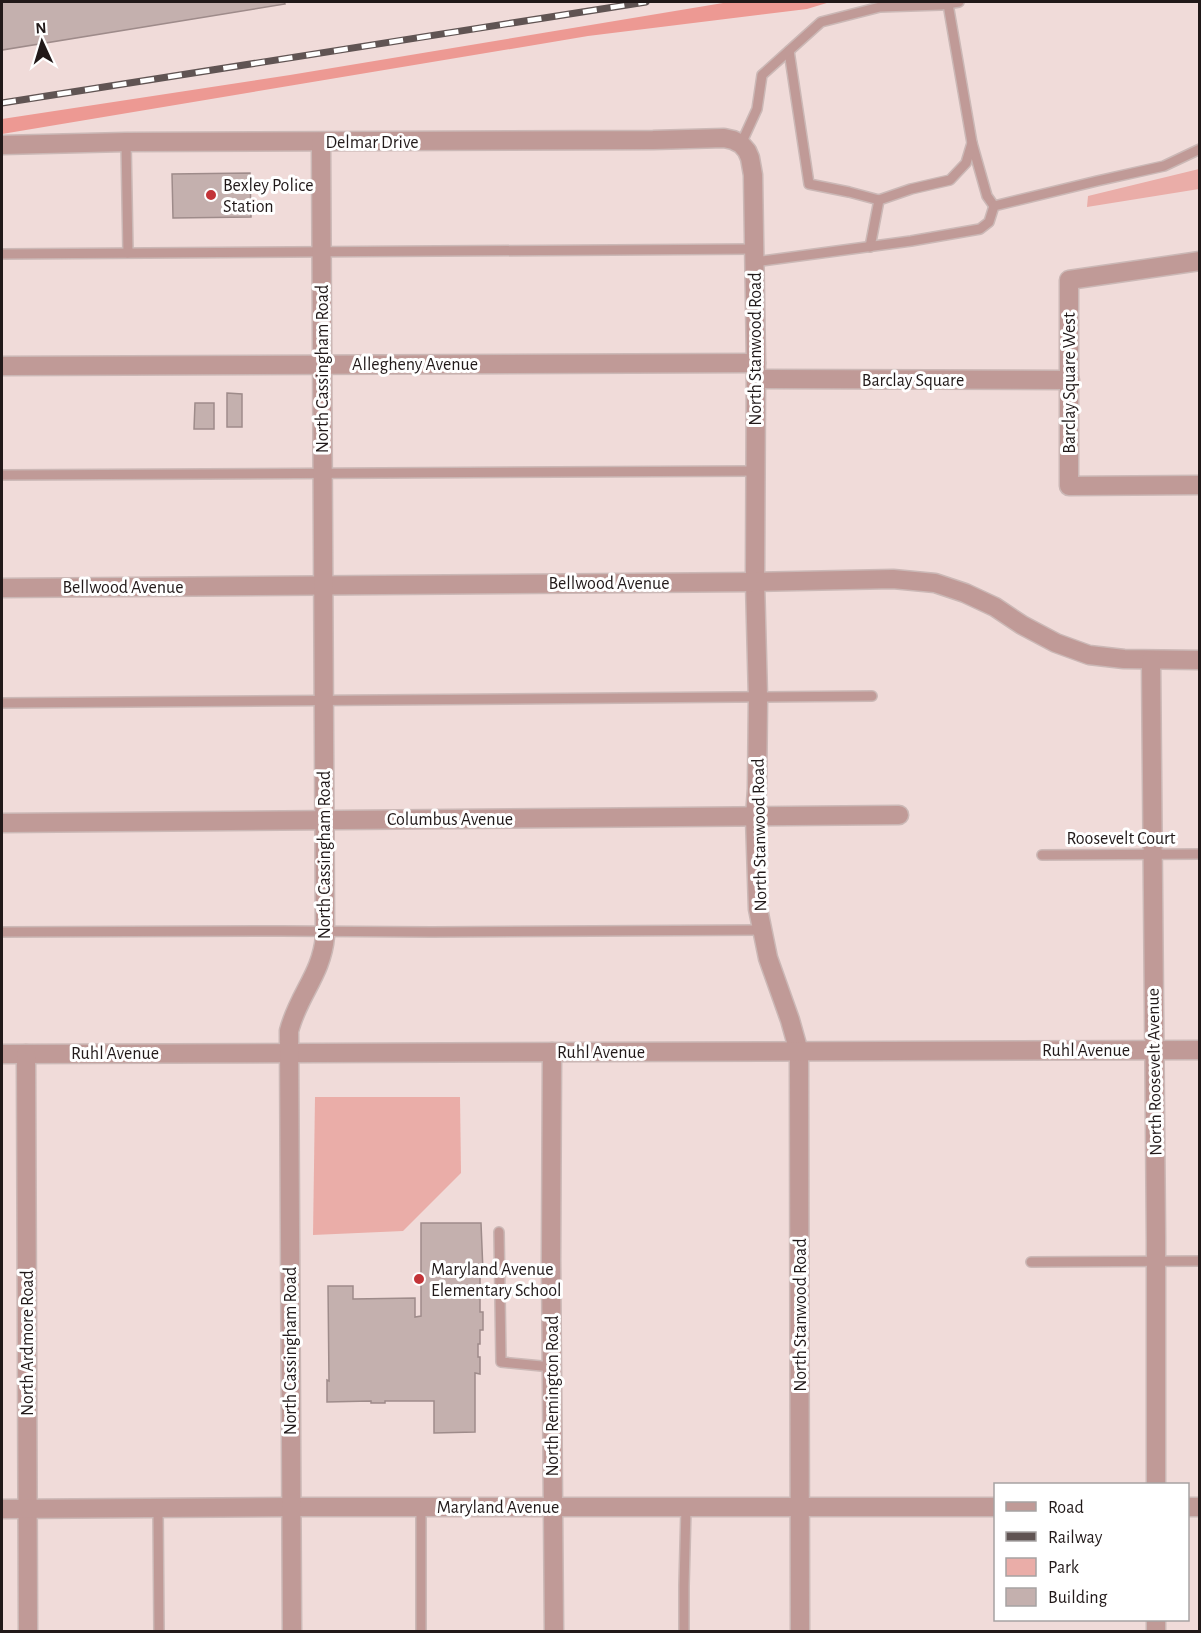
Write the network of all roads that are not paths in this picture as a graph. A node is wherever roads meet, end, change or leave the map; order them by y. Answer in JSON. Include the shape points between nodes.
{"nodes":[{"id":1,"x":959,"y":2,"type":"edge"},
{"id":2,"x":948,"y":4,"type":"junction"},
{"id":3,"x":789,"y":51,"type":"junction"},
{"id":4,"x":126,"y":142,"type":"junction"},
{"id":5,"x":321,"y":142,"type":"junction"},
{"id":6,"x":972,"y":143,"type":"junction"},
{"id":7,"x":741,"y":144,"type":"junction"},
{"id":8,"x":2,"y":145,"type":"edge"},
{"id":9,"x":1200,"y":148,"type":"edge"},
{"id":10,"x":879,"y":200,"type":"junction"},
{"id":11,"x":994,"y":206,"type":"junction"},
{"id":12,"x":870,"y":247,"type":"junction"},
{"id":13,"x":321,"y":252,"type":"junction"},
{"id":14,"x":128,"y":253,"type":"junction"},
{"id":15,"x":2,"y":254,"type":"edge"},
{"id":16,"x":754,"y":255,"type":"junction"},
{"id":17,"x":1200,"y":261,"type":"edge"},
{"id":18,"x":322,"y":364,"type":"junction"},
{"id":19,"x":2,"y":366,"type":"edge"},
{"id":20,"x":756,"y":371,"type":"junction"},
{"id":21,"x":1070,"y":380,"type":"junction"},
{"id":22,"x":756,"y":471,"type":"junction"},
{"id":23,"x":322,"y":472,"type":"junction"},
{"id":24,"x":2,"y":475,"type":"edge"},
{"id":25,"x":1200,"y":485,"type":"edge"},
{"id":26,"x":755,"y":582,"type":"junction"},
{"id":27,"x":323,"y":585,"type":"junction"},
{"id":28,"x":2,"y":588,"type":"edge"},
{"id":29,"x":1151,"y":660,"type":"junction"},
{"id":30,"x":1200,"y":660,"type":"edge"},
{"id":31,"x":758,"y":696,"type":"junction"},
{"id":32,"x":872,"y":696,"type":"dead end"},
{"id":33,"x":323,"y":702,"type":"junction"},
{"id":34,"x":2,"y":703,"type":"edge"},
{"id":35,"x":899,"y":815,"type":"dead end"},
{"id":36,"x":755,"y":817,"type":"junction"},
{"id":37,"x":324,"y":820,"type":"junction"},
{"id":38,"x":2,"y":823,"type":"edge"},
{"id":39,"x":1200,"y":854,"type":"edge"},
{"id":40,"x":1042,"y":855,"type":"dead end"},
{"id":41,"x":1152,"y":855,"type":"junction"},
{"id":42,"x":762,"y":930,"type":"junction"},
{"id":43,"x":325,"y":931,"type":"junction"},
{"id":44,"x":2,"y":932,"type":"edge"},
{"id":45,"x":1154,"y":1050,"type":"junction"},
{"id":46,"x":1200,"y":1050,"type":"edge"},
{"id":47,"x":552,"y":1052,"type":"junction"},
{"id":48,"x":799,"y":1052,"type":"junction"},
{"id":49,"x":288,"y":1053,"type":"junction"},
{"id":50,"x":2,"y":1054,"type":"edge"},
{"id":51,"x":26,"y":1054,"type":"junction"},
{"id":52,"x":499,"y":1232,"type":"dead end"},
{"id":53,"x":1156,"y":1261,"type":"junction"},
{"id":54,"x":1200,"y":1261,"type":"edge"},
{"id":55,"x":1031,"y":1262,"type":"dead end"},
{"id":56,"x":552,"y":1367,"type":"junction"},
{"id":57,"x":1156,"y":1483,"type":"edge"},
{"id":58,"x":291,"y":1507,"type":"junction"},
{"id":59,"x":421,"y":1507,"type":"junction"},
{"id":60,"x":553,"y":1507,"type":"junction"},
{"id":61,"x":994,"y":1507,"type":"edge"},
{"id":62,"x":158,"y":1508,"type":"junction"},
{"id":63,"x":686,"y":1508,"type":"junction"},
{"id":64,"x":800,"y":1508,"type":"junction"},
{"id":65,"x":2,"y":1509,"type":"edge"},
{"id":66,"x":27,"y":1509,"type":"junction"},
{"id":67,"x":28,"y":1632,"type":"edge"},
{"id":68,"x":159,"y":1632,"type":"edge"},
{"id":69,"x":292,"y":1632,"type":"edge"},
{"id":70,"x":421,"y":1632,"type":"edge"},
{"id":71,"x":554,"y":1632,"type":"edge"},
{"id":72,"x":684,"y":1632,"type":"edge"},
{"id":73,"x":800,"y":1632,"type":"edge"}],
"edges":[{"from":1,"to":2,"type":"lane"},
{"from":2,"to":3,"type":"lane","via":[[880,7],[821,22]]},
{"from":2,"to":6,"type":"lane"},
{"from":3,"to":7,"type":"lane","via":[[762,75],[757,109]]},
{"from":3,"to":10,"type":"lane","via":[[809,184]]},
{"from":4,"to":5,"type":"street","name":"Delmar Drive"},
{"from":4,"to":8,"type":"street","name":"Delmar Drive"},
{"from":4,"to":14,"type":"lane"},
{"from":5,"to":7,"type":"street","name":"Delmar Drive","via":[[724,138]]},
{"from":5,"to":13,"type":"street","name":"North Cassingham Road"},
{"from":6,"to":10,"type":"lane","via":[[966,163],[950,180]]},
{"from":6,"to":11,"type":"lane","via":[[987,196]]},
{"from":7,"to":16,"type":"street","name":"North Stanwood Road","via":[[750,158],[753,175]]},
{"from":9,"to":11,"type":"lane","via":[[1164,166]]},
{"from":10,"to":12,"type":"lane"},
{"from":11,"to":12,"type":"lane","via":[[989,222],[980,229]]},
{"from":12,"to":16,"type":"lane"},
{"from":13,"to":14,"type":"lane"},
{"from":13,"to":16,"type":"lane"},
{"from":13,"to":18,"type":"street","name":"North Cassingham Road"},
{"from":14,"to":15,"type":"lane"},
{"from":16,"to":20,"type":"street","name":"North Stanwood Road"},
{"from":17,"to":21,"type":"street","name":"Barclay Square West","via":[[1069,280]]},
{"from":18,"to":19,"type":"street","name":"Allegheny Avenue"},
{"from":18,"to":20,"type":"street","name":"Allegheny Avenue"},
{"from":18,"to":23,"type":"street","name":"North Cassingham Road"},
{"from":20,"to":21,"type":"street","name":"Barclay Square"},
{"from":20,"to":22,"type":"street","name":"North Stanwood Road"},
{"from":21,"to":25,"type":"street","name":"Barclay Square West","via":[[1069,486]]},
{"from":22,"to":23,"type":"lane"},
{"from":22,"to":26,"type":"street","name":"North Stanwood Road"},
{"from":23,"to":24,"type":"lane"},
{"from":23,"to":27,"type":"street","name":"North Cassingham Road"},
{"from":26,"to":27,"type":"street","name":"Bellwood Avenue"},
{"from":26,"to":29,"type":"street","name":"Bellwood Avenue","via":[[893,579],[935,583],[995,607],[1056,644],[1089,655]]},
{"from":26,"to":31,"type":"street","name":"North Stanwood Road"},
{"from":27,"to":28,"type":"street","name":"Bellwood Avenue"},
{"from":27,"to":33,"type":"street","name":"North Cassingham Road"},
{"from":29,"to":30,"type":"street","name":"Bellwood Avenue"},
{"from":29,"to":41,"type":"street","name":"North Roosevelt Avenue"},
{"from":31,"to":32,"type":"lane"},
{"from":31,"to":33,"type":"lane"},
{"from":31,"to":36,"type":"street","name":"North Stanwood Road"},
{"from":33,"to":34,"type":"lane"},
{"from":33,"to":37,"type":"street","name":"North Cassingham Road"},
{"from":35,"to":36,"type":"street","name":"Columbus Avenue"},
{"from":36,"to":37,"type":"street","name":"Columbus Avenue"},
{"from":36,"to":42,"type":"street","name":"North Stanwood Road"},
{"from":37,"to":38,"type":"street","name":"Columbus Avenue"},
{"from":37,"to":43,"type":"street","name":"North Cassingham Road"},
{"from":39,"to":41,"type":"lane","name":"Roosevelt Court"},
{"from":40,"to":41,"type":"lane","name":"Roosevelt Court"},
{"from":41,"to":45,"type":"street","name":"North Roosevelt Avenue"},
{"from":42,"to":43,"type":"lane"},
{"from":42,"to":48,"type":"street","name":"North Stanwood Road"},
{"from":43,"to":44,"type":"lane"},
{"from":43,"to":49,"type":"street","name":"North Cassingham Road","via":[[313,981],[294,1014]]},
{"from":45,"to":46,"type":"street","name":"Ruhl Avenue"},
{"from":45,"to":48,"type":"street","name":"Ruhl Avenue"},
{"from":45,"to":53,"type":"street","name":"North Roosevelt Avenue"},
{"from":47,"to":48,"type":"street","name":"Ruhl Avenue"},
{"from":47,"to":49,"type":"street","name":"Ruhl Avenue"},
{"from":47,"to":56,"type":"street","name":"North Remington Road"},
{"from":48,"to":64,"type":"street","name":"North Stanwood Road"},
{"from":49,"to":51,"type":"street","name":"Ruhl Avenue"},
{"from":49,"to":58,"type":"street","name":"North Cassingham Road"},
{"from":50,"to":51,"type":"street","name":"Ruhl Avenue"},
{"from":51,"to":66,"type":"street","name":"North Ardmore Road"},
{"from":52,"to":56,"type":"lane","via":[[501,1362]]},
{"from":53,"to":54,"type":"lane"},
{"from":53,"to":55,"type":"lane"},
{"from":53,"to":57,"type":"street","name":"North Roosevelt Avenue"},
{"from":56,"to":60,"type":"street","name":"North Remington Road"},
{"from":58,"to":59,"type":"street","name":"Maryland Avenue"},
{"from":58,"to":62,"type":"street","name":"Maryland Avenue"},
{"from":58,"to":69,"type":"street","name":"North Cassingham Road"},
{"from":59,"to":60,"type":"street","name":"Maryland Avenue"},
{"from":59,"to":70,"type":"lane"},
{"from":60,"to":63,"type":"street","name":"Maryland Avenue"},
{"from":60,"to":71,"type":"street","name":"North Remington Road"},
{"from":61,"to":64,"type":"street","name":"Maryland Avenue"},
{"from":62,"to":66,"type":"street","name":"Maryland Avenue"},
{"from":62,"to":68,"type":"lane"},
{"from":63,"to":64,"type":"street","name":"Maryland Avenue"},
{"from":63,"to":72,"type":"lane"},
{"from":64,"to":73,"type":"street","name":"North Stanwood Road"},
{"from":65,"to":66,"type":"street","name":"Maryland Avenue"},
{"from":66,"to":67,"type":"street","name":"North Ardmore Road"}]}
